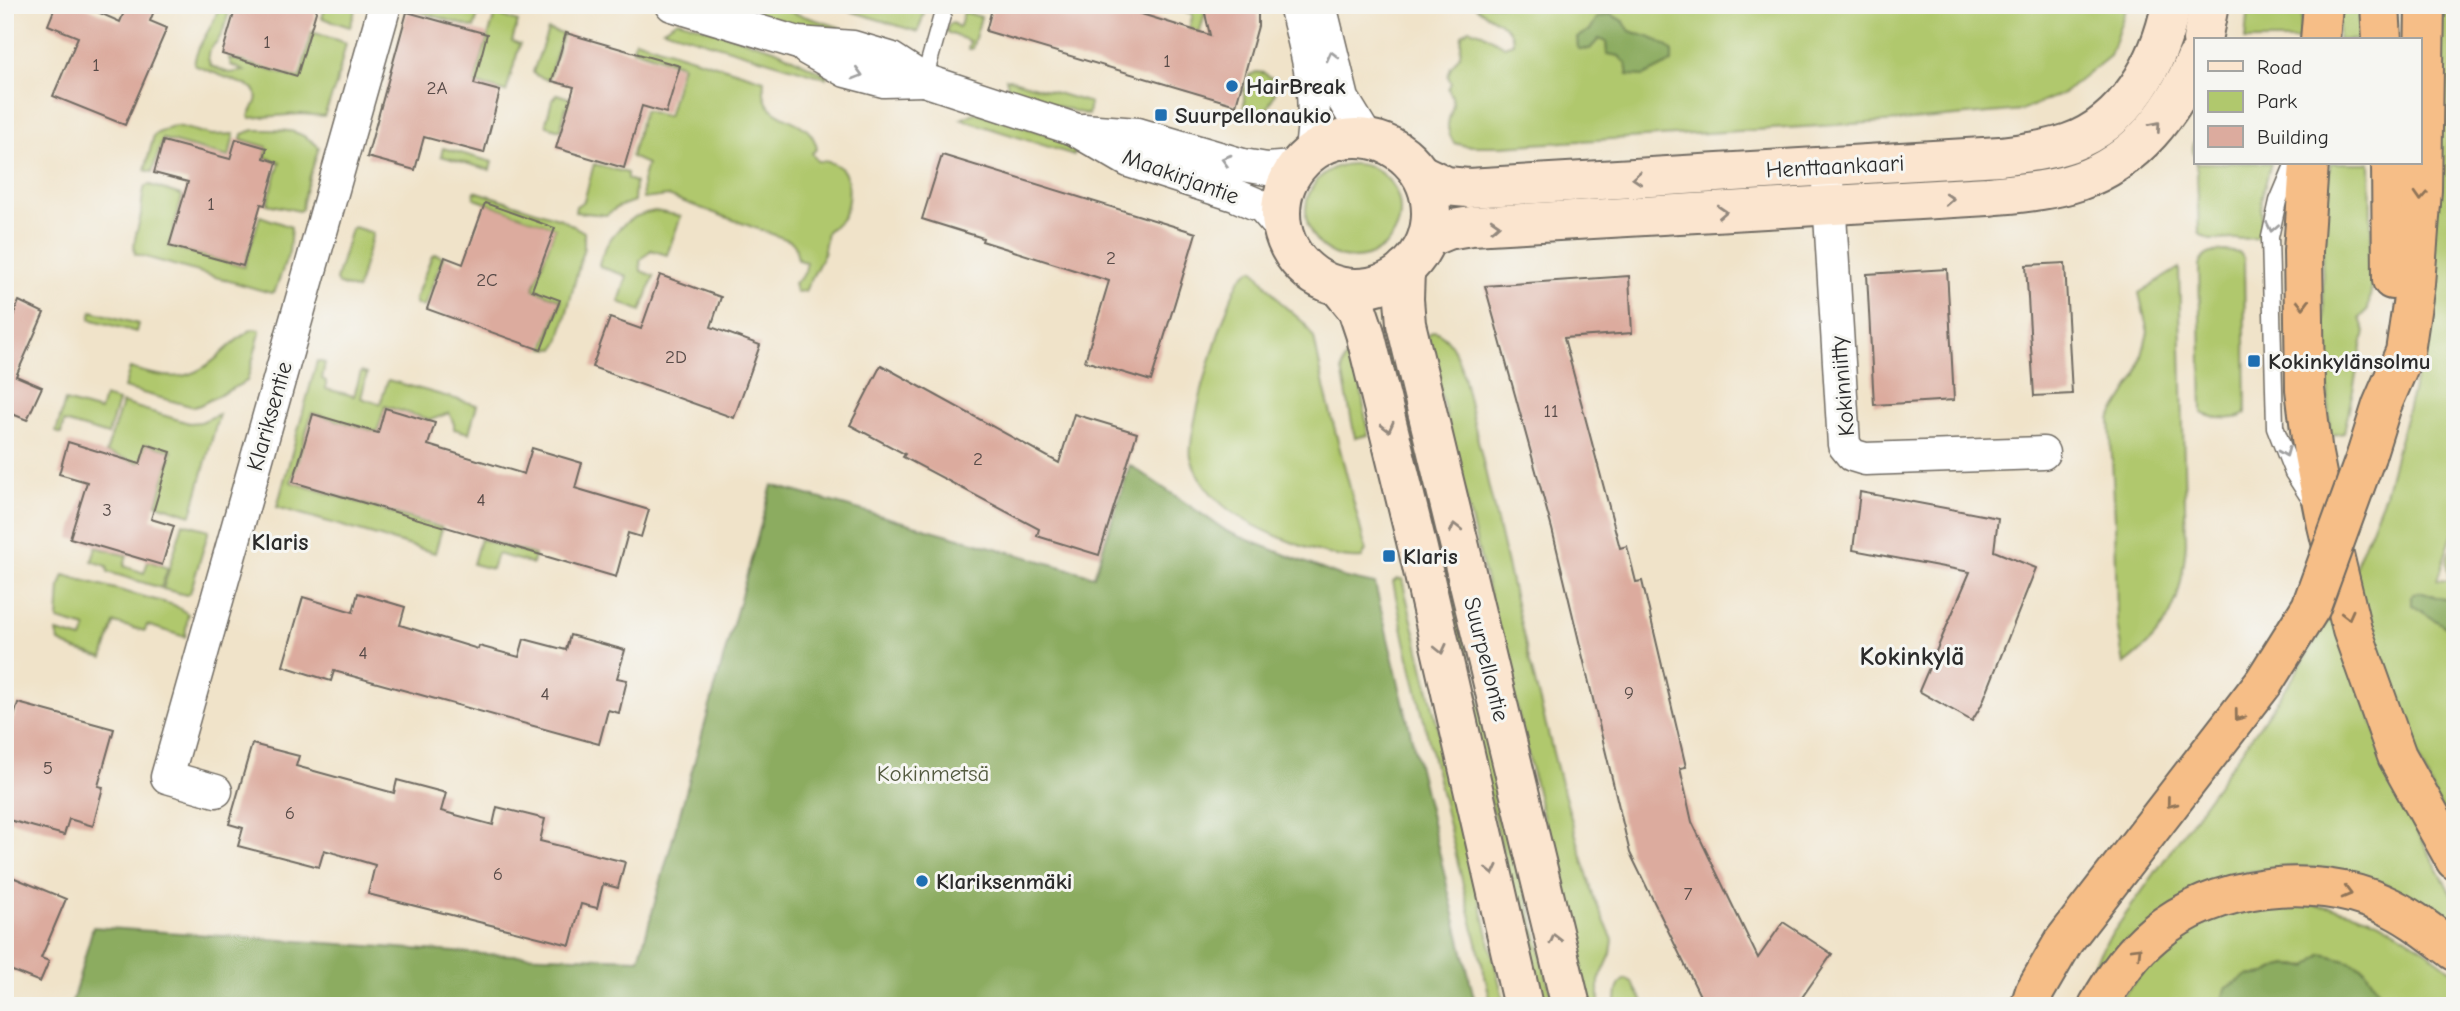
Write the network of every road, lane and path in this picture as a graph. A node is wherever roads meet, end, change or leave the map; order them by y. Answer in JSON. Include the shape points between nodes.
{"nodes":[{"id":1,"x":385,"y":5,"type":"edge"},
{"id":2,"x":672,"y":5,"type":"edge"},
{"id":3,"x":945,"y":5,"type":"edge"},
{"id":4,"x":1296,"y":5,"type":"edge"},
{"id":5,"x":1320,"y":5,"type":"edge"},
{"id":6,"x":2171,"y":5,"type":"edge"},
{"id":7,"x":2209,"y":5,"type":"edge"},
{"id":8,"x":2323,"y":5,"type":"edge"},
{"id":9,"x":2380,"y":5,"type":"edge"},
{"id":10,"x":2425,"y":5,"type":"edge"},
{"id":11,"x":2202,"y":38,"type":"edge"},
{"id":12,"x":2320,"y":38,"type":"edge"},
{"id":13,"x":2382,"y":38,"type":"edge"},
{"id":14,"x":2194,"y":64,"type":"edge"},
{"id":15,"x":925,"y":80,"type":"junction"},
{"id":16,"x":1074,"y":129,"type":"junction"},
{"id":17,"x":1368,"y":140,"type":"junction"},
{"id":18,"x":1302,"y":159,"type":"junction"},
{"id":19,"x":2294,"y":164,"type":"edge"},
{"id":20,"x":2309,"y":164,"type":"edge"},
{"id":21,"x":2391,"y":164,"type":"edge"},
{"id":22,"x":1827,"y":167,"type":"junction"},
{"id":23,"x":1423,"y":175,"type":"junction"},
{"id":24,"x":1829,"y":206,"type":"junction"},
{"id":25,"x":1282,"y":229,"type":"junction"},
{"id":26,"x":1428,"y":237,"type":"junction"},
{"id":27,"x":1405,"y":270,"type":"junction"},
{"id":28,"x":1339,"y":287,"type":"junction"},
{"id":29,"x":2382,"y":405,"type":"junction"},
{"id":30,"x":2043,"y":453,"type":"dead end"},
{"id":31,"x":2327,"y":524,"type":"junction"},
{"id":32,"x":216,"y":791,"type":"dead end"},
{"id":33,"x":2455,"y":860,"type":"edge"},
{"id":34,"x":2455,"y":951,"type":"edge"},
{"id":35,"x":1523,"y":1006,"type":"edge"},
{"id":36,"x":1571,"y":1006,"type":"edge"},
{"id":37,"x":2030,"y":1006,"type":"edge"},
{"id":38,"x":2098,"y":1006,"type":"edge"}],
"edges":[{"from":1,"to":32,"type":"street","name":"Klariksentie","via":[[167,776]]},
{"from":2,"to":15,"type":"street","name":"Maakirjantie","via":[[798,43],[846,71],[884,81]]},
{"from":3,"to":15,"type":"lane"},
{"from":4,"to":18,"type":"street","via":[[1315,101]]},
{"from":17,"to":5,"type":"street","one_way":true,"via":[[1343,99]]},
{"from":6,"to":22,"type":"main road","name":"Henttaankaari","via":[[2150,69],[2132,96],[2107,121],[2072,142],[2000,156]]},
{"from":7,"to":11,"type":"main road"},
{"from":8,"to":12,"type":"highway"},
{"from":9,"to":13,"type":"highway"},
{"from":10,"to":29,"type":"highway","one_way":true,"via":[[2422,190],[2415,284],[2404,352]]},
{"from":24,"to":14,"type":"main road","name":"Henttaankaari","one_way":true,"via":[[1988,197],[2078,182],[2105,171],[2152,131],[2183,89]]},
{"from":15,"to":16,"type":"street","name":"Maakirjantie"},
{"from":18,"to":16,"type":"street","name":"Maakirjantie","one_way":true,"via":[[1267,169],[1138,134]]},
{"from":16,"to":25,"type":"street","name":"Maakirjantie","via":[[1129,162],[1263,207]]},
{"from":17,"to":18,"type":"main road","via":[[1336,142]]},
{"from":17,"to":23,"type":"main road","via":[[1390,147]]},
{"from":18,"to":25,"type":"main road","via":[[1286,183],[1280,204]]},
{"from":19,"to":31,"type":"lane","one_way":true,"via":[[2270,237],[2275,427],[2293,473]]},
{"from":20,"to":31,"type":"highway","one_way":true,"via":[[2303,251],[2305,389]]},
{"from":21,"to":29,"type":"highway","via":[[2392,283]]},
{"from":22,"to":23,"type":"main road","name":"Henttaankaari","one_way":true,"via":[[1468,188],[1446,186]]},
{"from":22,"to":24,"type":"street","name":"Kokinniitty"},
{"from":23,"to":26,"type":"main road","via":[[1431,197]]},
{"from":26,"to":24,"type":"main road","name":"Henttaankaari","one_way":true,"via":[[1471,226]]},
{"from":24,"to":30,"type":"street","name":"Kokinniitty","via":[[1844,445],[1865,459]]},
{"from":25,"to":28,"type":"main road","via":[[1302,266]]},
{"from":26,"to":27,"type":"main road"},
{"from":27,"to":28,"type":"main road","via":[[1386,283],[1364,289]]},
{"from":36,"to":27,"type":"main road","name":"Suurpellontie","one_way":true,"via":[[1409,335]]},
{"from":28,"to":35,"type":"main road","name":"Suurpellontie","one_way":true,"via":[[1357,309],[1365,333]]},
{"from":29,"to":37,"type":"highway","one_way":true,"bridge":true,"via":[[2311,607],[2264,682],[2064,941]]},
{"from":31,"to":33,"type":"highway","one_way":true,"via":[[2352,631],[2397,756]]},
{"from":38,"to":34,"type":"highway","one_way":true,"via":[[2125,963],[2154,934],[2221,898],[2261,889],[2341,891],[2383,904]]}]}
